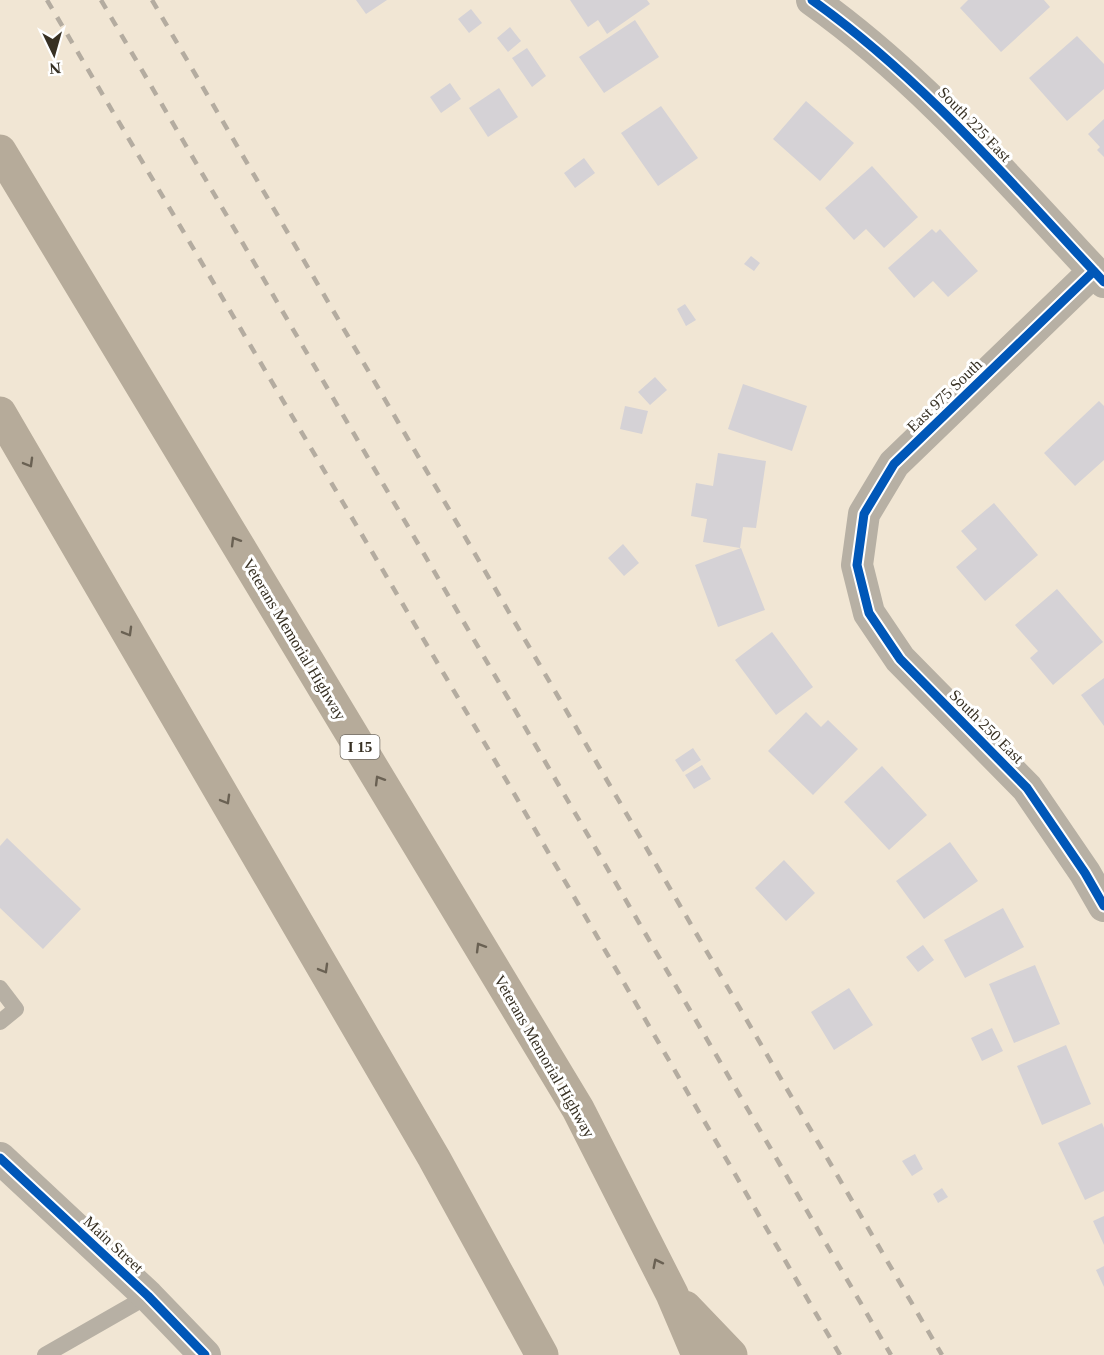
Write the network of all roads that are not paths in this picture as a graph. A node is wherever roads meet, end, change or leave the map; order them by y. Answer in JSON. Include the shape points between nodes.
{"nodes":[{"id":1,"x":812,"y":0,"type":"edge"},
{"id":2,"x":0,"y":151,"type":"edge"},
{"id":3,"x":1099,"y":276,"type":"edge"},
{"id":4,"x":0,"y":413,"type":"edge"},
{"id":5,"x":857,"y":565,"type":"joint"},
{"id":6,"x":1104,"y":906,"type":"edge"},
{"id":7,"x":0,"y":988,"type":"edge"},
{"id":8,"x":0,"y":1022,"type":"edge"},
{"id":9,"x":0,"y":1158,"type":"edge"},
{"id":10,"x":672,"y":1293,"type":"junction"},
{"id":11,"x":148,"y":1296,"type":"junction"},
{"id":12,"x":45,"y":1355,"type":"edge"},
{"id":13,"x":205,"y":1355,"type":"edge"},
{"id":14,"x":542,"y":1355,"type":"edge"},
{"id":15,"x":698,"y":1355,"type":"edge"},
{"id":16,"x":731,"y":1355,"type":"edge"}],
"edges":[{"from":1,"to":3,"type":"street","name":"South 225 East","via":[[929,97]]},
{"from":10,"to":2,"type":"highway","name":"Veterans Memorial Highway","number":"I 15","one_way":true,"via":[[578,1109]]},
{"from":3,"to":5,"type":"street","name":"East 975 South","via":[[894,464],[864,514]]},
{"from":4,"to":14,"type":"highway","one_way":true,"via":[[434,1158]]},
{"from":5,"to":6,"type":"street","name":"South 250 East","via":[[869,613],[900,659],[1027,788]]},
{"from":7,"to":8,"type":"lane","via":[[16,1008]]},
{"from":9,"to":11,"type":"street","name":"Main Street"},
{"from":10,"to":15,"type":"highway","name":"Veterans Memorial Highway","number":"I 15"},
{"from":10,"to":16,"type":"highway"},
{"from":11,"to":12,"type":"lane"},
{"from":11,"to":13,"type":"street","name":"Main Street"}]}
